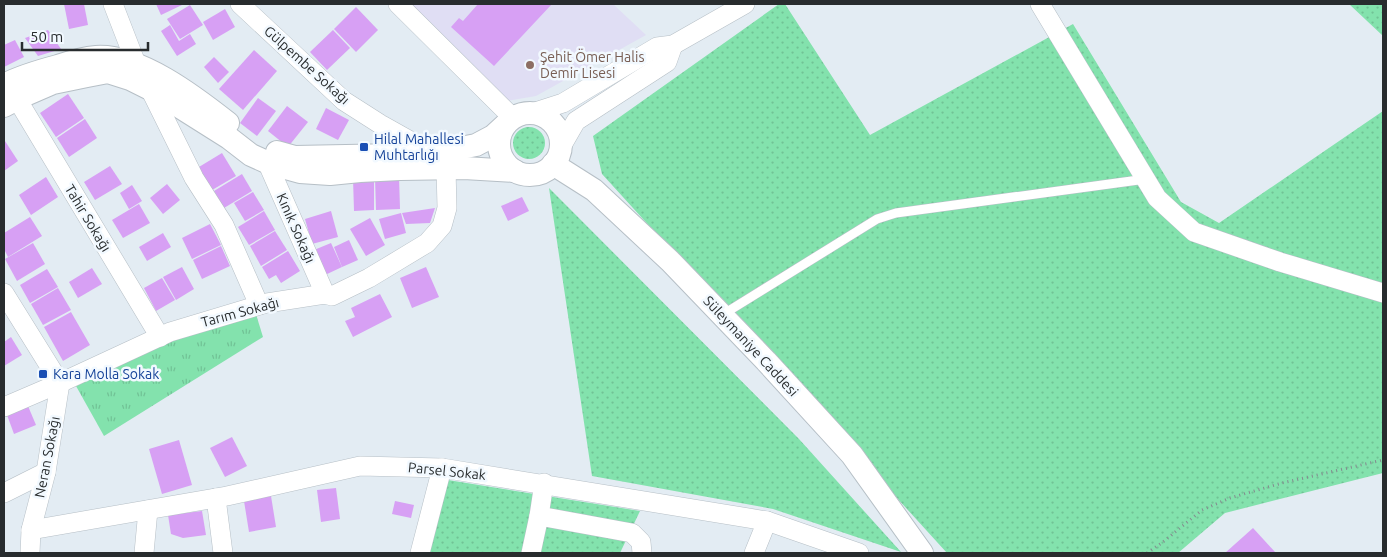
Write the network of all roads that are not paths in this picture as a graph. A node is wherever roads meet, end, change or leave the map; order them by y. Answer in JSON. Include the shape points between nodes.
{"nodes":[{"id":1,"x":113,"y":4,"type":"edge"},
{"id":2,"x":240,"y":4,"type":"edge"},
{"id":3,"x":398,"y":4,"type":"edge"},
{"id":4,"x":745,"y":4,"type":"edge"},
{"id":5,"x":1040,"y":4,"type":"edge"},
{"id":6,"x":673,"y":46,"type":"junction"},
{"id":7,"x":137,"y":66,"type":"junction"},
{"id":8,"x":150,"y":89,"type":"junction"},
{"id":9,"x":8,"y":97,"type":"edge"},
{"id":10,"x":517,"y":119,"type":"junction"},
{"id":11,"x":430,"y":152,"type":"junction"},
{"id":12,"x":557,"y":155,"type":"junction"},
{"id":13,"x":267,"y":162,"type":"junction"},
{"id":14,"x":446,"y":168,"type":"junction"},
{"id":15,"x":515,"y":172,"type":"junction"},
{"id":16,"x":1146,"y":179,"type":"junction"},
{"id":17,"x":4,"y":293,"type":"edge"},
{"id":18,"x":1383,"y":293,"type":"edge"},
{"id":19,"x":325,"y":294,"type":"junction"},
{"id":20,"x":259,"y":305,"type":"junction"},
{"id":21,"x":722,"y":316,"type":"junction"},
{"id":22,"x":160,"y":337,"type":"junction"},
{"id":23,"x":60,"y":383,"type":"junction"},
{"id":24,"x":4,"y":407,"type":"edge"},
{"id":25,"x":442,"y":468,"type":"junction"},
{"id":26,"x":46,"y":472,"type":"junction"},
{"id":27,"x":544,"y":484,"type":"junction"},
{"id":28,"x":4,"y":493,"type":"edge"},
{"id":29,"x":216,"y":498,"type":"junction"},
{"id":30,"x":148,"y":510,"type":"junction"},
{"id":31,"x":539,"y":516,"type":"junction"},
{"id":32,"x":768,"y":521,"type":"junction"},
{"id":33,"x":31,"y":530,"type":"junction"},
{"id":34,"x":30,"y":553,"type":"edge"},
{"id":35,"x":144,"y":553,"type":"edge"},
{"id":36,"x":223,"y":553,"type":"edge"},
{"id":37,"x":420,"y":553,"type":"edge"},
{"id":38,"x":531,"y":553,"type":"edge"},
{"id":39,"x":642,"y":553,"type":"edge"},
{"id":40,"x":754,"y":553,"type":"edge"},
{"id":41,"x":859,"y":553,"type":"edge"},
{"id":42,"x":922,"y":553,"type":"edge"}],
"edges":[{"from":1,"to":7,"type":"street"},
{"from":2,"to":11,"type":"street","name":"Gülpembe Sokağı","via":[[344,101]]},
{"from":3,"to":10,"type":"street"},
{"from":4,"to":6,"type":"street"},
{"from":5,"to":16,"type":"street"},
{"from":6,"to":10,"type":"street","via":[[657,47],[563,103]]},
{"from":6,"to":12,"type":"street","via":[[667,62],[576,121]]},
{"from":7,"to":8,"type":"street"},
{"from":7,"to":9,"type":"street","via":[[97,57],[42,70],[26,75]]},
{"from":7,"to":11,"type":"street","via":[[187,92],[248,138],[284,155]]},
{"from":8,"to":9,"type":"street","via":[[108,72]]},
{"from":8,"to":13,"type":"street","via":[[251,155]]},
{"from":8,"to":20,"type":"street","via":[[194,178],[224,224]]},
{"from":9,"to":22,"type":"street","name":"Tahir Sokağı"},
{"from":10,"to":11,"type":"street","via":[[476,145]]},
{"from":10,"to":12,"type":"street","via":[[541,116],[550,120],[560,137]]},
{"from":10,"to":15,"type":"street","via":[[500,134],[498,145],[506,165]]},
{"from":12,"to":15,"type":"street","via":[[546,171],[525,175]]},
{"from":12,"to":21,"type":"street","name":"Süleymaniye Caddesi","via":[[670,261]]},
{"from":13,"to":14,"type":"street","via":[[300,172],[330,174]]},
{"from":13,"to":19,"type":"street","name":"Kınık Sokağı"},
{"from":14,"to":15,"type":"street"},
{"from":14,"to":19,"type":"street","name":"Tarım Sokağı","via":[[447,208],[442,226],[427,243],[369,278],[332,296]]},
{"from":16,"to":18,"type":"street","via":[[1157,198],[1194,232]]},
{"from":16,"to":21,"type":"lane","via":[[896,213],[877,219]]},
{"from":17,"to":23,"type":"street"},
{"from":19,"to":20,"type":"street","name":"Tarım Sokağı"},
{"from":20,"to":22,"type":"street","name":"Tarım Sokağı"},
{"from":21,"to":42,"type":"street","name":"Süleymaniye Caddesi","via":[[852,455]]},
{"from":22,"to":23,"type":"street","name":"Tarım Sokağı"},
{"from":23,"to":24,"type":"street","name":"Tarım Sokağı"},
{"from":23,"to":26,"type":"street","name":"Neran Sokağı"},
{"from":25,"to":27,"type":"street","name":"Parsel Sokak"},
{"from":25,"to":29,"type":"street","name":"Parsel Sokak","via":[[360,466]]},
{"from":25,"to":37,"type":"street"},
{"from":26,"to":28,"type":"street"},
{"from":26,"to":33,"type":"street","name":"Neran Sokağı"},
{"from":27,"to":31,"type":"street"},
{"from":27,"to":32,"type":"street","name":"Parsel Sokak"},
{"from":29,"to":30,"type":"street","name":"Parsel Sokak"},
{"from":29,"to":36,"type":"street"},
{"from":30,"to":33,"type":"street","name":"Parsel Sokak"},
{"from":30,"to":35,"type":"street"},
{"from":31,"to":38,"type":"street"},
{"from":31,"to":39,"type":"street","via":[[632,532],[641,542]]},
{"from":32,"to":40,"type":"street"},
{"from":32,"to":41,"type":"street","name":"Parsel Sokak"},
{"from":33,"to":34,"type":"street","name":"Neran Sokağı"}]}
